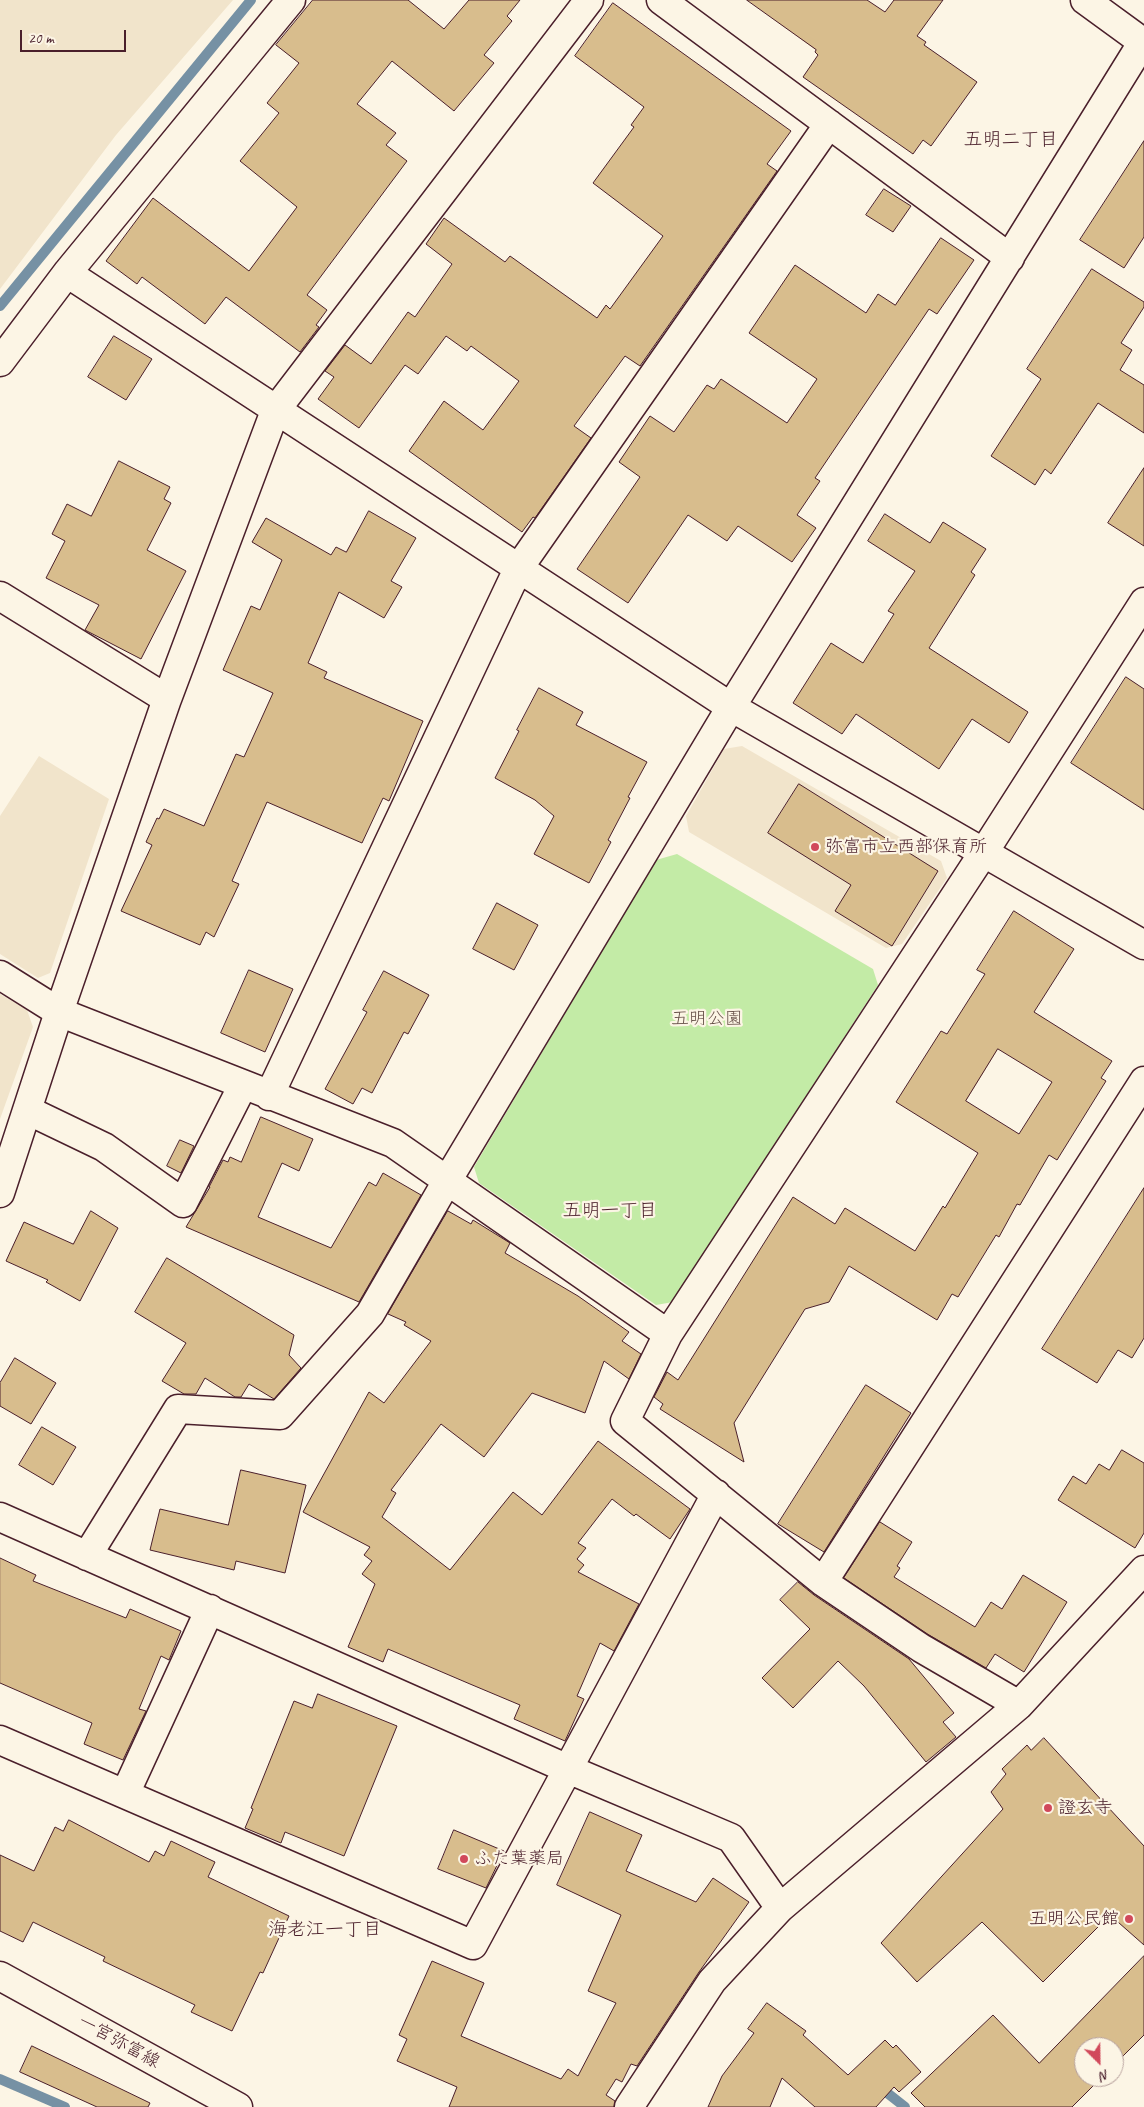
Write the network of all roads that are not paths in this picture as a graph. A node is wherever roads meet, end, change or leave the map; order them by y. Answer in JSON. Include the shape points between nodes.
{"nodes":[{"id":1,"x":291,"y":0,"type":"edge"},
{"id":2,"x":589,"y":0,"type":"edge"},
{"id":3,"x":661,"y":0,"type":"edge"},
{"id":4,"x":1085,"y":0,"type":"edge"},
{"id":5,"x":1144,"y":42,"type":"edge"},
{"id":6,"x":829,"y":124,"type":"junction"},
{"id":7,"x":1010,"y":258,"type":"junction"},
{"id":8,"x":67,"y":273,"type":"junction"},
{"id":9,"x":0,"y":362,"type":"edge"},
{"id":10,"x":275,"y":411,"type":"junction"},
{"id":11,"x":518,"y":569,"type":"junction"},
{"id":12,"x":0,"y":596,"type":"edge"},
{"id":13,"x":1144,"y":602,"type":"edge"},
{"id":14,"x":167,"y":699,"type":"junction"},
{"id":15,"x":731,"y":707,"type":"junction"},
{"id":16,"x":984,"y":852,"type":"junction"},
{"id":17,"x":1144,"y":945,"type":"edge"},
{"id":18,"x":0,"y":975,"type":"edge"},
{"id":19,"x":59,"y":1012,"type":"junction"},
{"id":20,"x":1144,"y":1081,"type":"edge"},
{"id":21,"x":243,"y":1085,"type":"junction"},
{"id":22,"x":269,"y":1096,"type":"junction"},
{"id":23,"x":27,"y":1110,"type":"junction"},
{"id":24,"x":447,"y":1181,"type":"junction"},
{"id":25,"x":0,"y":1192,"type":"edge"},
{"id":26,"x":668,"y":1334,"type":"junction"},
{"id":27,"x":716,"y":1494,"type":"junction"},
{"id":28,"x":0,"y":1517,"type":"edge"},
{"id":29,"x":87,"y":1556,"type":"junction"},
{"id":30,"x":1144,"y":1570,"type":"edge"},
{"id":31,"x":823,"y":1582,"type":"junction"},
{"id":32,"x":210,"y":1609,"type":"junction"},
{"id":33,"x":1018,"y":1705,"type":"junction"},
{"id":34,"x":0,"y":1740,"type":"edge"},
{"id":35,"x":568,"y":1769,"type":"junction"},
{"id":36,"x":124,"y":1794,"type":"junction"},
{"id":37,"x":780,"y":1908,"type":"junction"},
{"id":38,"x":0,"y":1976,"type":"edge"},
{"id":39,"x":238,"y":2107,"type":"edge"},
{"id":40,"x":630,"y":2107,"type":"edge"}],
"edges":[{"from":1,"to":8,"type":"street"},
{"from":2,"to":10,"type":"street"},
{"from":3,"to":6,"type":"street"},
{"from":4,"to":5,"type":"street"},
{"from":5,"to":7,"type":"street"},
{"from":6,"to":7,"type":"street"},
{"from":6,"to":11,"type":"street"},
{"from":7,"to":15,"type":"street"},
{"from":8,"to":9,"type":"street"},
{"from":8,"to":10,"type":"street"},
{"from":10,"to":11,"type":"street"},
{"from":10,"to":14,"type":"street"},
{"from":11,"to":15,"type":"street"},
{"from":11,"to":22,"type":"street"},
{"from":12,"to":14,"type":"street"},
{"from":13,"to":16,"type":"street"},
{"from":14,"to":19,"type":"street"},
{"from":15,"to":16,"type":"street"},
{"from":15,"to":24,"type":"street"},
{"from":16,"to":17,"type":"street"},
{"from":16,"to":26,"type":"street"},
{"from":18,"to":19,"type":"street"},
{"from":19,"to":21,"type":"street"},
{"from":19,"to":23,"type":"street"},
{"from":20,"to":31,"type":"street"},
{"from":21,"to":22,"type":"street"},
{"from":21,"to":23,"type":"street","via":[[183,1203],[104,1147]]},
{"from":22,"to":24,"type":"street","via":[[393,1143]]},
{"from":23,"to":25,"type":"street"},
{"from":24,"to":26,"type":"street"},
{"from":24,"to":29,"type":"street","via":[[370,1314],[280,1415],[178,1408]]},
{"from":26,"to":27,"type":"street","via":[[625,1421]]},
{"from":27,"to":31,"type":"street"},
{"from":27,"to":35,"type":"street"},
{"from":28,"to":29,"type":"street"},
{"from":29,"to":32,"type":"street"},
{"from":30,"to":33,"type":"street"},
{"from":31,"to":33,"type":"street","via":[[921,1648]]},
{"from":32,"to":35,"type":"street"},
{"from":32,"to":36,"type":"street"},
{"from":33,"to":37,"type":"street"},
{"from":34,"to":36,"type":"street"},
{"from":35,"to":36,"type":"street","via":[[473,1945]]},
{"from":35,"to":37,"type":"street","via":[[731,1838]]},
{"from":37,"to":40,"type":"street","via":[[712,1981]]},
{"from":38,"to":39,"type":"street","name":"一宮弥富線"}]}
